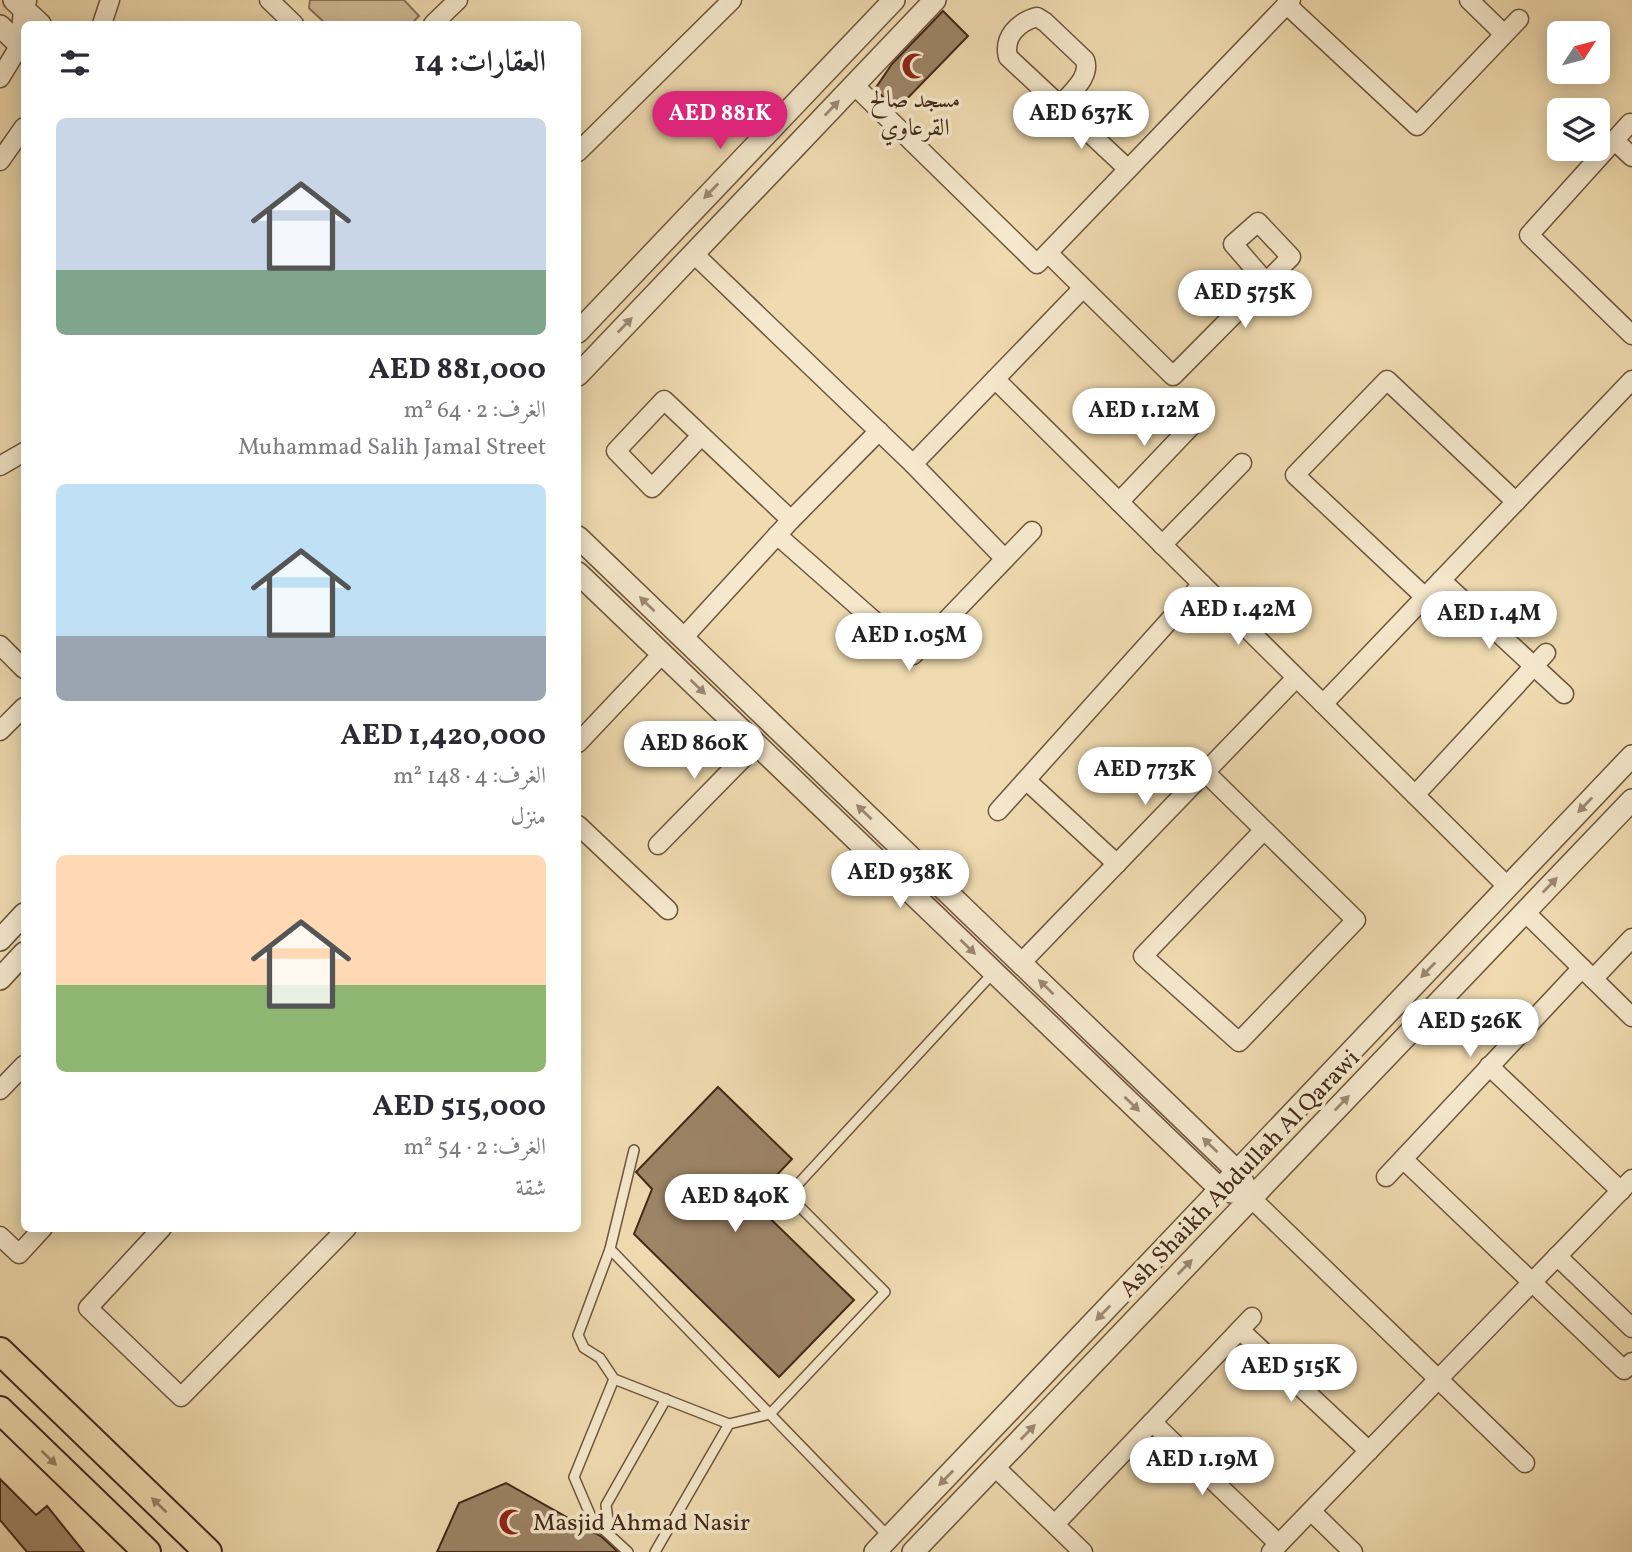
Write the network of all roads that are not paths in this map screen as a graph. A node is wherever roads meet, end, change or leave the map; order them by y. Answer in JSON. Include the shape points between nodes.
{"nodes":[{"id":1,"x":110,"y":0,"type":"edge"},
{"id":2,"x":269,"y":0,"type":"edge"},
{"id":3,"x":292,"y":0,"type":"edge"},
{"id":4,"x":458,"y":0,"type":"edge"},
{"id":5,"x":732,"y":0,"type":"edge"},
{"id":6,"x":894,"y":0,"type":"edge"},
{"id":7,"x":935,"y":0,"type":"edge"},
{"id":8,"x":1469,"y":0,"type":"edge"},
{"id":9,"x":1289,"y":2,"type":"edge"},
{"id":10,"x":21,"y":3,"type":"edge"},
{"id":11,"x":1519,"y":19,"type":"dead end"},
{"id":12,"x":21,"y":21,"type":"edge"},
{"id":13,"x":37,"y":21,"type":"edge"},
{"id":14,"x":103,"y":21,"type":"edge"},
{"id":15,"x":291,"y":21,"type":"edge"},
{"id":16,"x":436,"y":21,"type":"edge"},
{"id":17,"x":0,"y":26,"type":"edge"},
{"id":18,"x":1504,"y":34,"type":"junction"},
{"id":19,"x":21,"y":46,"type":"edge"},
{"id":20,"x":21,"y":48,"type":"edge"},
{"id":21,"x":0,"y":78,"type":"edge"},
{"id":22,"x":854,"y":85,"type":"junction"},
{"id":23,"x":1061,"y":105,"type":"junction"},
{"id":24,"x":1630,"y":123,"type":"dead end"},
{"id":25,"x":21,"y":131,"type":"edge"},
{"id":26,"x":1614,"y":140,"type":"junction"},
{"id":27,"x":581,"y":149,"type":"edge"},
{"id":28,"x":1632,"y":157,"type":"edge"},
{"id":29,"x":0,"y":161,"type":"edge"},
{"id":30,"x":1128,"y":169,"type":"junction"},
{"id":31,"x":693,"y":253,"type":"junction"},
{"id":32,"x":1048,"y":253,"type":"junction"},
{"id":33,"x":1266,"y":282,"type":"dead end"},
{"id":34,"x":1083,"y":288,"type":"junction"},
{"id":35,"x":581,"y":329,"type":"edge"},
{"id":36,"x":1632,"y":335,"type":"edge"},
{"id":37,"x":581,"y":372,"type":"edge"},
{"id":38,"x":995,"y":379,"type":"junction"},
{"id":39,"x":1632,"y":380,"type":"edge"},
{"id":40,"x":1197,"y":420,"type":"dead end"},
{"id":41,"x":879,"y":431,"type":"junction"},
{"id":42,"x":701,"y":436,"type":"junction"},
{"id":43,"x":21,"y":454,"type":"edge"},
{"id":44,"x":1242,"y":463,"type":"dead end"},
{"id":45,"x":913,"y":464,"type":"junction"},
{"id":46,"x":0,"y":466,"type":"edge"},
{"id":47,"x":1119,"y":502,"type":"junction"},
{"id":48,"x":1516,"y":502,"type":"junction"},
{"id":49,"x":791,"y":520,"type":"junction"},
{"id":50,"x":1032,"y":531,"type":"dead end"},
{"id":51,"x":777,"y":535,"type":"junction"},
{"id":52,"x":581,"y":540,"type":"edge"},
{"id":53,"x":1163,"y":545,"type":"junction"},
{"id":54,"x":1005,"y":559,"type":"junction"},
{"id":55,"x":581,"y":576,"type":"edge"},
{"id":56,"x":1441,"y":580,"type":"junction"},
{"id":57,"x":1202,"y":584,"type":"junction"},
{"id":58,"x":1425,"y":597,"type":"junction"},
{"id":59,"x":683,"y":638,"type":"junction"},
{"id":60,"x":0,"y":645,"type":"edge"},
{"id":61,"x":663,"y":653,"type":"junction"},
{"id":62,"x":1540,"y":660,"type":"junction"},
{"id":63,"x":21,"y":666,"type":"edge"},
{"id":64,"x":1296,"y":678,"type":"junction"},
{"id":65,"x":1564,"y":694,"type":"dead end"},
{"id":66,"x":1323,"y":704,"type":"junction"},
{"id":67,"x":21,"y":710,"type":"edge"},
{"id":68,"x":0,"y":731,"type":"edge"},
{"id":69,"x":581,"y":733,"type":"edge"},
{"id":70,"x":757,"y":744,"type":"junction"},
{"id":71,"x":1632,"y":756,"type":"edge"},
{"id":72,"x":1205,"y":772,"type":"junction"},
{"id":73,"x":1027,"y":780,"type":"junction"},
{"id":74,"x":1415,"y":795,"type":"junction"},
{"id":75,"x":1632,"y":800,"type":"edge"},
{"id":76,"x":998,"y":811,"type":"dead end"},
{"id":77,"x":581,"y":828,"type":"edge"},
{"id":78,"x":1264,"y":830,"type":"junction"},
{"id":79,"x":658,"y":845,"type":"dead end"},
{"id":80,"x":1117,"y":864,"type":"junction"},
{"id":81,"x":1507,"y":887,"type":"junction"},
{"id":82,"x":668,"y":910,"type":"dead end"},
{"id":83,"x":1525,"y":912,"type":"junction"},
{"id":84,"x":21,"y":918,"type":"edge"},
{"id":85,"x":1632,"y":938,"type":"edge"},
{"id":86,"x":0,"y":940,"type":"edge"},
{"id":87,"x":21,"y":956,"type":"edge"},
{"id":88,"x":1021,"y":963,"type":"junction"},
{"id":89,"x":994,"y":972,"type":"junction"},
{"id":90,"x":1587,"y":973,"type":"junction"},
{"id":91,"x":0,"y":978,"type":"edge"},
{"id":92,"x":1632,"y":1017,"type":"edge"},
{"id":93,"x":1489,"y":1066,"type":"junction"},
{"id":94,"x":21,"y":1068,"type":"edge"},
{"id":95,"x":0,"y":1090,"type":"edge"},
{"id":96,"x":634,"y":1150,"type":"dead end"},
{"id":97,"x":1403,"y":1159,"type":"junction"},
{"id":98,"x":1237,"y":1171,"type":"junction"},
{"id":99,"x":1386,"y":1177,"type":"dead end"},
{"id":100,"x":1626,"y":1185,"type":"edge"},
{"id":101,"x":1220,"y":1189,"type":"junction"},
{"id":102,"x":1251,"y":1198,"type":"junction"},
{"id":103,"x":39,"y":1232,"type":"edge"},
{"id":104,"x":158,"y":1232,"type":"edge"},
{"id":105,"x":343,"y":1232,"type":"edge"},
{"id":106,"x":0,"y":1236,"type":"edge"},
{"id":107,"x":610,"y":1249,"type":"junction"},
{"id":108,"x":1557,"y":1256,"type":"junction"},
{"id":109,"x":1533,"y":1281,"type":"junction"},
{"id":110,"x":1632,"y":1328,"type":"edge"},
{"id":111,"x":0,"y":1351,"type":"edge"},
{"id":112,"x":1632,"y":1363,"type":"edge"},
{"id":113,"x":13,"y":1376,"type":"edge"},
{"id":114,"x":614,"y":1378,"type":"junction"},
{"id":115,"x":1437,"y":1378,"type":"junction"},
{"id":116,"x":666,"y":1399,"type":"junction"},
{"id":117,"x":0,"y":1410,"type":"edge"},
{"id":118,"x":769,"y":1414,"type":"junction"},
{"id":119,"x":1152,"y":1422,"type":"junction"},
{"id":120,"x":729,"y":1424,"type":"junction"},
{"id":121,"x":1369,"y":1451,"type":"junction"},
{"id":122,"x":1525,"y":1463,"type":"dead end"},
{"id":123,"x":995,"y":1467,"type":"junction"},
{"id":124,"x":1311,"y":1511,"type":"junction"},
{"id":125,"x":1055,"y":1524,"type":"junction"},
{"id":126,"x":610,"y":1535,"type":"junction"},
{"id":127,"x":882,"y":1545,"type":"edge"},
{"id":128,"x":1275,"y":1548,"type":"edge"},
{"id":129,"x":148,"y":1552,"type":"edge"},
{"id":130,"x":208,"y":1552,"type":"edge"},
{"id":131,"x":628,"y":1552,"type":"edge"},
{"id":132,"x":655,"y":1552,"type":"edge"},
{"id":133,"x":913,"y":1552,"type":"edge"},
{"id":134,"x":1083,"y":1552,"type":"edge"},
{"id":135,"x":1353,"y":1552,"type":"edge"}],
"edges":[{"from":1,"to":14,"type":"street"},
{"from":2,"to":15,"type":"street"},
{"from":3,"to":15,"type":"street"},
{"from":4,"to":16,"type":"street"},
{"from":5,"to":27,"type":"street"},
{"from":6,"to":35,"type":"street","one_way":true},
{"from":7,"to":22,"type":"street"},
{"from":8,"to":18,"type":"street"},
{"from":9,"to":18,"type":"street","via":[[1417,126]]},
{"from":9,"to":30,"type":"street"},
{"from":10,"to":12,"type":"street"},
{"from":10,"to":13,"type":"street"},
{"from":11,"to":18,"type":"street"},
{"from":17,"to":19,"type":"street"},
{"from":20,"to":21,"type":"street"},
{"from":31,"to":22,"type":"street","one_way":true},
{"from":22,"to":32,"type":"street","via":[[1037,264]]},
{"from":23,"to":23,"type":"street","via":[[1088,67],[1045,22],[1037,17],[1027,19],[1008,37],[1008,57]]},
{"from":23,"to":30,"type":"street"},
{"from":24,"to":26,"type":"street"},
{"from":25,"to":29,"type":"street"},
{"from":26,"to":28,"type":"street"},
{"from":26,"to":36,"type":"street","via":[[1529,235]]},
{"from":30,"to":32,"type":"street"},
{"from":37,"to":31,"type":"street","one_way":true},
{"from":31,"to":41,"type":"street"},
{"from":32,"to":34,"type":"street"},
{"from":33,"to":34,"type":"street","via":[[1173,376]]},
{"from":34,"to":38,"type":"street"},
{"from":38,"to":45,"type":"street"},
{"from":38,"to":47,"type":"street"},
{"from":39,"to":48,"type":"street"},
{"from":40,"to":47,"type":"street"},
{"from":41,"to":45,"type":"street"},
{"from":41,"to":49,"type":"street"},
{"from":42,"to":42,"type":"street","via":[[664,400],[616,452],[652,488]]},
{"from":42,"to":49,"type":"street"},
{"from":43,"to":46,"type":"street"},
{"from":44,"to":53,"type":"street"},
{"from":45,"to":54,"type":"street"},
{"from":47,"to":53,"type":"street"},
{"from":48,"to":56,"type":"street"},
{"from":48,"to":58,"type":"street","via":[[1387,380],[1295,475]]},
{"from":49,"to":51,"type":"street"},
{"from":50,"to":54,"type":"street"},
{"from":51,"to":54,"type":"street","via":[[913,654]]},
{"from":51,"to":59,"type":"street"},
{"from":59,"to":52,"type":"street","one_way":true},
{"from":53,"to":57,"type":"street"},
{"from":55,"to":61,"type":"street"},
{"from":56,"to":58,"type":"street"},
{"from":56,"to":62,"type":"street"},
{"from":57,"to":64,"type":"street"},
{"from":57,"to":73,"type":"street"},
{"from":58,"to":66,"type":"street"},
{"from":88,"to":59,"type":"street","one_way":true},
{"from":60,"to":63,"type":"street"},
{"from":61,"to":69,"type":"street"},
{"from":61,"to":70,"type":"street","one_way":true},
{"from":62,"to":65,"type":"street"},
{"from":62,"to":74,"type":"street"},
{"from":64,"to":66,"type":"street"},
{"from":64,"to":72,"type":"street"},
{"from":66,"to":74,"type":"street"},
{"from":67,"to":68,"type":"street"},
{"from":70,"to":79,"type":"street"},
{"from":70,"to":89,"type":"street","one_way":true},
{"from":71,"to":81,"type":"street","one_way":true},
{"from":72,"to":78,"type":"street"},
{"from":72,"to":80,"type":"street"},
{"from":73,"to":76,"type":"street"},
{"from":73,"to":80,"type":"street"},
{"from":74,"to":81,"type":"street"},
{"from":83,"to":75,"type":"street","name":"Ash Shaikh Abdullah Al Qarawi","one_way":true},
{"from":77,"to":82,"type":"street"},
{"from":78,"to":78,"type":"street","via":[[1356,920],[1239,1042],[1143,956]]},
{"from":80,"to":88,"type":"street"},
{"from":81,"to":98,"type":"street","one_way":true},
{"from":83,"to":90,"type":"street"},
{"from":102,"to":83,"type":"street","name":"Ash Shaikh Abdullah Al Qarawi","one_way":true},
{"from":84,"to":86,"type":"street"},
{"from":85,"to":90,"type":"street"},
{"from":87,"to":91,"type":"street"},
{"from":98,"to":88,"type":"street","one_way":true},
{"from":89,"to":101,"type":"street","one_way":true},
{"from":89,"to":118,"type":"lane","via":[[788,1195],[885,1292]]},
{"from":90,"to":92,"type":"street"},
{"from":90,"to":93,"type":"street"},
{"from":93,"to":97,"type":"street"},
{"from":93,"to":100,"type":"street"},
{"from":94,"to":95,"type":"street"},
{"from":96,"to":107,"type":"lane"},
{"from":97,"to":99,"type":"street"},
{"from":97,"to":109,"type":"street"},
{"from":98,"to":101,"type":"street"},
{"from":98,"to":102,"type":"street"},
{"from":100,"to":108,"type":"street"},
{"from":101,"to":102,"type":"street"},
{"from":101,"to":127,"type":"street","one_way":true},
{"from":102,"to":115,"type":"street"},
{"from":123,"to":102,"type":"street","name":"Ash Shaikh Abdullah Al Qarawi","one_way":true},
{"from":103,"to":106,"type":"street","via":[[19,1254]]},
{"from":104,"to":105,"type":"street","via":[[88,1308],[181,1397]]},
{"from":107,"to":114,"type":"lane","via":[[578,1335],[584,1348],[600,1358]]},
{"from":107,"to":118,"type":"lane"},
{"from":108,"to":109,"type":"street"},
{"from":108,"to":110,"type":"street"},
{"from":109,"to":112,"type":"street","via":[[1625,1370]]},
{"from":109,"to":115,"type":"street"},
{"from":111,"to":113,"type":"main road"},
{"from":130,"to":113,"type":"main road","one_way":true},
{"from":114,"to":116,"type":"lane"},
{"from":114,"to":126,"type":"lane","via":[[574,1477],[592,1519]]},
{"from":115,"to":121,"type":"street"},
{"from":115,"to":122,"type":"street"},
{"from":116,"to":120,"type":"lane"},
{"from":116,"to":126,"type":"lane","via":[[606,1505]]},
{"from":117,"to":129,"type":"main road","one_way":true},
{"from":118,"to":120,"type":"lane"},
{"from":118,"to":127,"type":"lane"},
{"from":119,"to":121,"type":"street","via":[[1246,1324]]},
{"from":119,"to":125,"type":"street"},
{"from":119,"to":128,"type":"street"},
{"from":120,"to":132,"type":"lane"},
{"from":121,"to":124,"type":"street"},
{"from":123,"to":125,"type":"street"},
{"from":123,"to":133,"type":"street","name":"Ash Shaikh Abdullah Al Qarawi"},
{"from":124,"to":128,"type":"street"},
{"from":124,"to":135,"type":"street"},
{"from":125,"to":134,"type":"street"},
{"from":126,"to":131,"type":"lane"}]}
